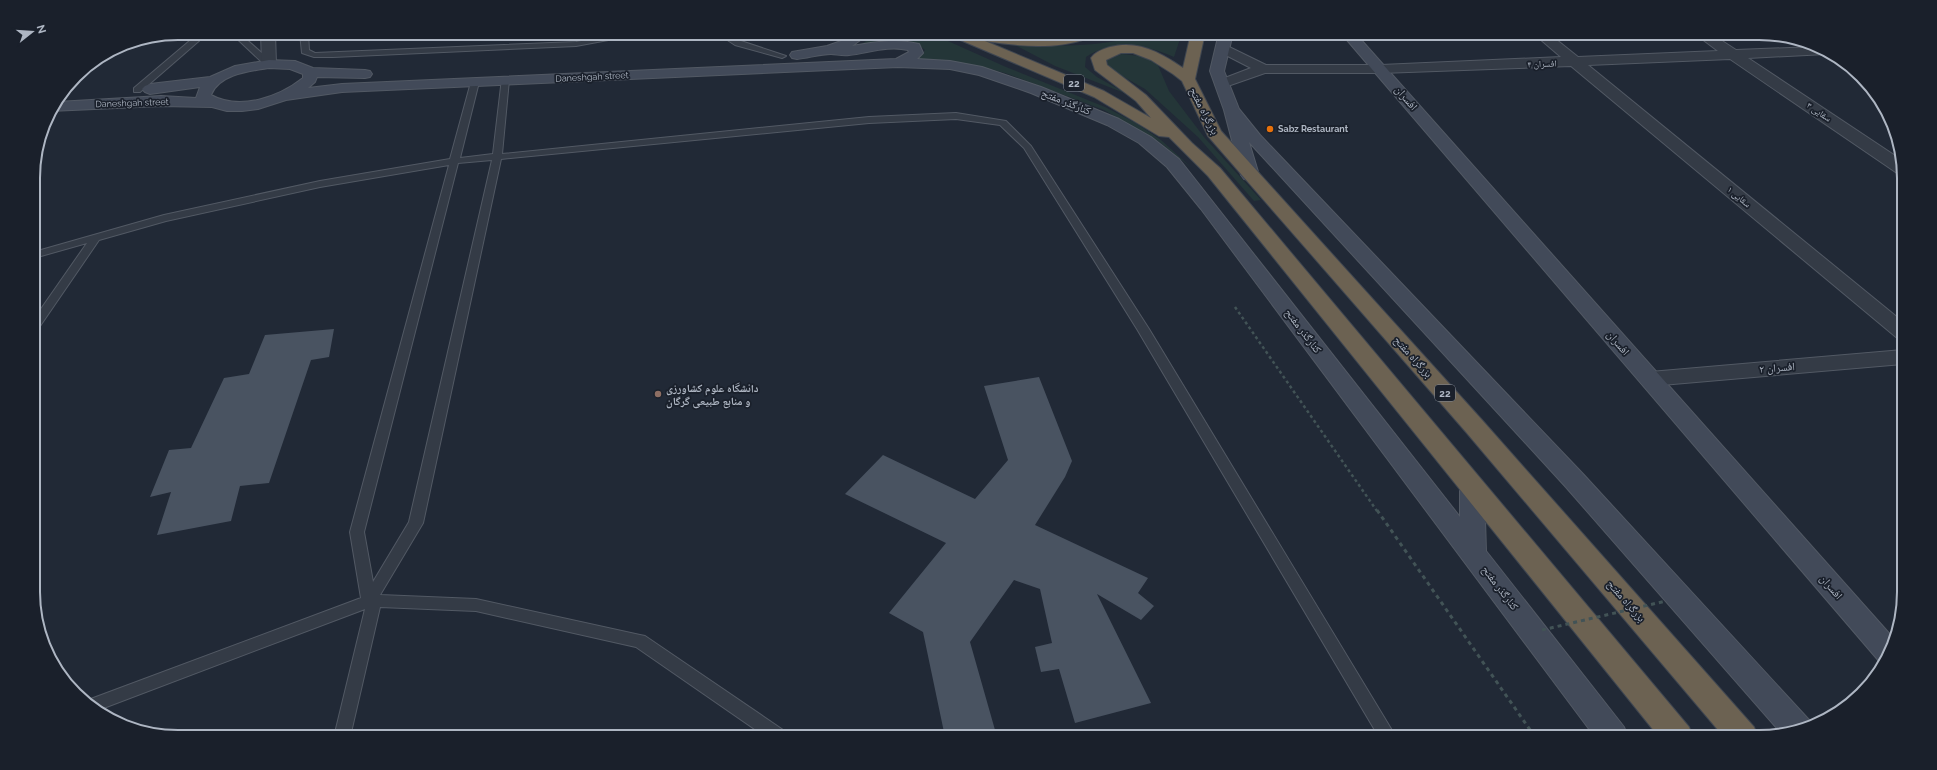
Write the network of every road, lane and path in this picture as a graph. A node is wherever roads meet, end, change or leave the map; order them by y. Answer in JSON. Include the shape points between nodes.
{"nodes":[{"id":1,"x":196,"y":40,"type":"edge"},
{"id":2,"x":243,"y":40,"type":"edge"},
{"id":3,"x":268,"y":40,"type":"edge"},
{"id":4,"x":304,"y":40,"type":"edge"},
{"id":5,"x":597,"y":40,"type":"edge"},
{"id":6,"x":734,"y":40,"type":"edge"},
{"id":7,"x":853,"y":40,"type":"edge"},
{"id":8,"x":972,"y":40,"type":"edge"},
{"id":9,"x":1012,"y":40,"type":"edge"},
{"id":10,"x":1068,"y":40,"type":"edge"},
{"id":11,"x":1196,"y":40,"type":"edge"},
{"id":12,"x":1225,"y":40,"type":"edge"},
{"id":13,"x":1354,"y":40,"type":"edge"},
{"id":14,"x":1548,"y":40,"type":"edge"},
{"id":15,"x":1711,"y":40,"type":"edge"},
{"id":16,"x":1223,"y":48,"type":"junction"},
{"id":17,"x":1814,"y":51,"type":"edge"},
{"id":18,"x":821,"y":53,"type":"junction"},
{"id":19,"x":782,"y":56,"type":"junction"},
{"id":20,"x":1734,"y":56,"type":"junction"},
{"id":21,"x":1575,"y":62,"type":"junction"},
{"id":22,"x":898,"y":63,"type":"junction"},
{"id":23,"x":269,"y":64,"type":"junction"},
{"id":24,"x":746,"y":64,"type":"junction"},
{"id":25,"x":1263,"y":69,"type":"junction"},
{"id":26,"x":1381,"y":69,"type":"junction"},
{"id":27,"x":310,"y":72,"type":"junction"},
{"id":28,"x":1188,"y":79,"type":"junction"},
{"id":29,"x":505,"y":80,"type":"junction"},
{"id":30,"x":214,"y":81,"type":"junction"},
{"id":31,"x":475,"y":82,"type":"junction"},
{"id":32,"x":1222,"y":84,"type":"junction"},
{"id":33,"x":137,"y":90,"type":"junction"},
{"id":34,"x":68,"y":96,"type":"edge"},
{"id":35,"x":287,"y":96,"type":"junction"},
{"id":36,"x":210,"y":103,"type":"junction"},
{"id":37,"x":60,"y":107,"type":"edge"},
{"id":38,"x":1232,"y":110,"type":"junction"},
{"id":39,"x":1186,"y":146,"type":"junction"},
{"id":40,"x":497,"y":156,"type":"junction"},
{"id":41,"x":454,"y":161,"type":"junction"},
{"id":42,"x":1896,"y":164,"type":"edge"},
{"id":43,"x":1250,"y":175,"type":"junction"},
{"id":44,"x":96,"y":237,"type":"junction"},
{"id":45,"x":40,"y":253,"type":"edge"},
{"id":46,"x":1235,"y":307,"type":"dead end"},
{"id":47,"x":40,"y":318,"type":"edge"},
{"id":48,"x":1897,"y":327,"type":"edge"},
{"id":49,"x":1897,"y":358,"type":"edge"},
{"id":50,"x":1650,"y":379,"type":"junction"},
{"id":51,"x":1472,"y":487,"type":"junction"},
{"id":52,"x":1473,"y":552,"type":"junction"},
{"id":53,"x":372,"y":601,"type":"junction"},
{"id":54,"x":1666,"y":601,"type":"dead end"},
{"id":55,"x":1542,"y":630,"type":"dead end"},
{"id":56,"x":1885,"y":648,"type":"edge"},
{"id":57,"x":96,"y":703,"type":"edge"},
{"id":58,"x":1794,"y":725,"type":"edge"},
{"id":59,"x":344,"y":730,"type":"edge"},
{"id":60,"x":770,"y":730,"type":"edge"},
{"id":61,"x":1384,"y":730,"type":"edge"},
{"id":62,"x":1530,"y":730,"type":"edge"},
{"id":63,"x":1609,"y":730,"type":"edge"},
{"id":64,"x":1672,"y":730,"type":"edge"},
{"id":65,"x":1737,"y":730,"type":"edge"}],
"edges":[{"from":1,"to":33,"type":"lane"},
{"from":2,"to":23,"type":"lane"},
{"from":3,"to":23,"type":"street"},
{"from":4,"to":5,"type":"lane","via":[[305,51],[314,55],[576,44]]},
{"from":6,"to":19,"type":"lane"},
{"from":7,"to":18,"type":"main road","name":"Daneshgah street","via":[[844,46]]},
{"from":8,"to":39,"type":"highway","number":"22","via":[[1099,94]]},
{"from":9,"to":10,"type":"highway"},
{"from":11,"to":28,"type":"highway","name":"بزرگراه مفتح"},
{"from":12,"to":16,"type":"main road"},
{"from":13,"to":26,"type":"main road","name":"افسران"},
{"from":14,"to":21,"type":"street","name":"سقایی ۱"},
{"from":15,"to":20,"type":"street","name":"سقایی ۳"},
{"from":16,"to":25,"type":"street"},
{"from":16,"to":32,"type":"main road","via":[[1217,71]]},
{"from":17,"to":20,"type":"street","name":"افسران ۴"},
{"from":18,"to":19,"type":"main road","name":"Daneshgah street"},
{"from":18,"to":22,"type":"main road","via":[[852,51],[889,43],[902,43],[914,47],[916,53]]},
{"from":19,"to":24,"type":"main road","name":"Daneshgah street"},
{"from":20,"to":21,"type":"street","name":"افسران ۴"},
{"from":20,"to":42,"type":"street","name":"سقایی ۳"},
{"from":21,"to":26,"type":"street","name":"افسران ۴"},
{"from":21,"to":48,"type":"street","name":"سقایی ۱"},
{"from":22,"to":24,"type":"main road","name":"Daneshgah street"},
{"from":22,"to":52,"type":"main road","name":"کنارگذر مفتح","via":[[950,65],[982,71],[1036,90],[1113,122],[1145,140],[1173,163]]},
{"from":23,"to":27,"type":"main road","via":[[302,66]]},
{"from":23,"to":30,"type":"main road","via":[[229,73]]},
{"from":24,"to":27,"type":"main road","name":"Daneshgah street","via":[[371,74]]},
{"from":24,"to":29,"type":"main road","name":"Daneshgah street"},
{"from":25,"to":26,"type":"street","name":"افسران ۴"},
{"from":25,"to":32,"type":"street"},
{"from":26,"to":50,"type":"main road","name":"افسران"},
{"from":27,"to":35,"type":"main road","via":[[310,79],[302,88]]},
{"from":28,"to":39,"type":"highway","via":[[1161,58],[1145,50],[1106,52],[1098,58],[1100,67],[1142,98]]},
{"from":28,"to":43,"type":"highway","name":"بزرگراه مفتح","number":"22","via":[[1214,134]]},
{"from":29,"to":31,"type":"main road","name":"Daneshgah street"},
{"from":29,"to":40,"type":"lane"},
{"from":30,"to":33,"type":"main road","name":"Daneshgah street"},
{"from":30,"to":36,"type":"main road","via":[[204,89],[203,97]]},
{"from":31,"to":35,"type":"main road","name":"Daneshgah street","via":[[342,88]]},
{"from":31,"to":41,"type":"lane"},
{"from":32,"to":38,"type":"main road"},
{"from":33,"to":34,"type":"main road","name":"Daneshgah street"},
{"from":35,"to":36,"type":"main road","name":"Daneshgah street","via":[[245,106]]},
{"from":36,"to":37,"type":"main road","name":"Daneshgah street","via":[[161,101]]},
{"from":38,"to":43,"type":"main road"},
{"from":38,"to":58,"type":"main road","via":[[1254,138],[1574,480]]},
{"from":39,"to":51,"type":"highway","number":"22","via":[[1219,178]]},
{"from":40,"to":41,"type":"lane"},
{"from":40,"to":53,"type":"lane","via":[[416,523]]},
{"from":40,"to":61,"type":"lane","via":[[869,120],[956,116],[1003,123],[1028,146],[1126,303]]},
{"from":41,"to":44,"type":"lane","via":[[320,184],[164,218]]},
{"from":41,"to":53,"type":"lane","via":[[357,532]]},
{"from":43,"to":65,"type":"highway","name":"بزرگراه مفتح","number":"22","via":[[1474,426]]},
{"from":44,"to":45,"type":"lane"},
{"from":44,"to":47,"type":"lane"},
{"from":46,"to":62,"type":"path"},
{"from":49,"to":50,"type":"street","name":"افسران ۲"},
{"from":50,"to":56,"type":"main road","name":"افسران"},
{"from":51,"to":52,"type":"main road"},
{"from":51,"to":64,"type":"highway","number":"22"},
{"from":52,"to":63,"type":"main road","name":"کنارگذر مفتح"},
{"from":53,"to":57,"type":"lane"},
{"from":53,"to":59,"type":"lane"},
{"from":53,"to":60,"type":"lane","via":[[476,605],[640,641]]},
{"from":54,"to":55,"type":"path","bridge":true}]}
